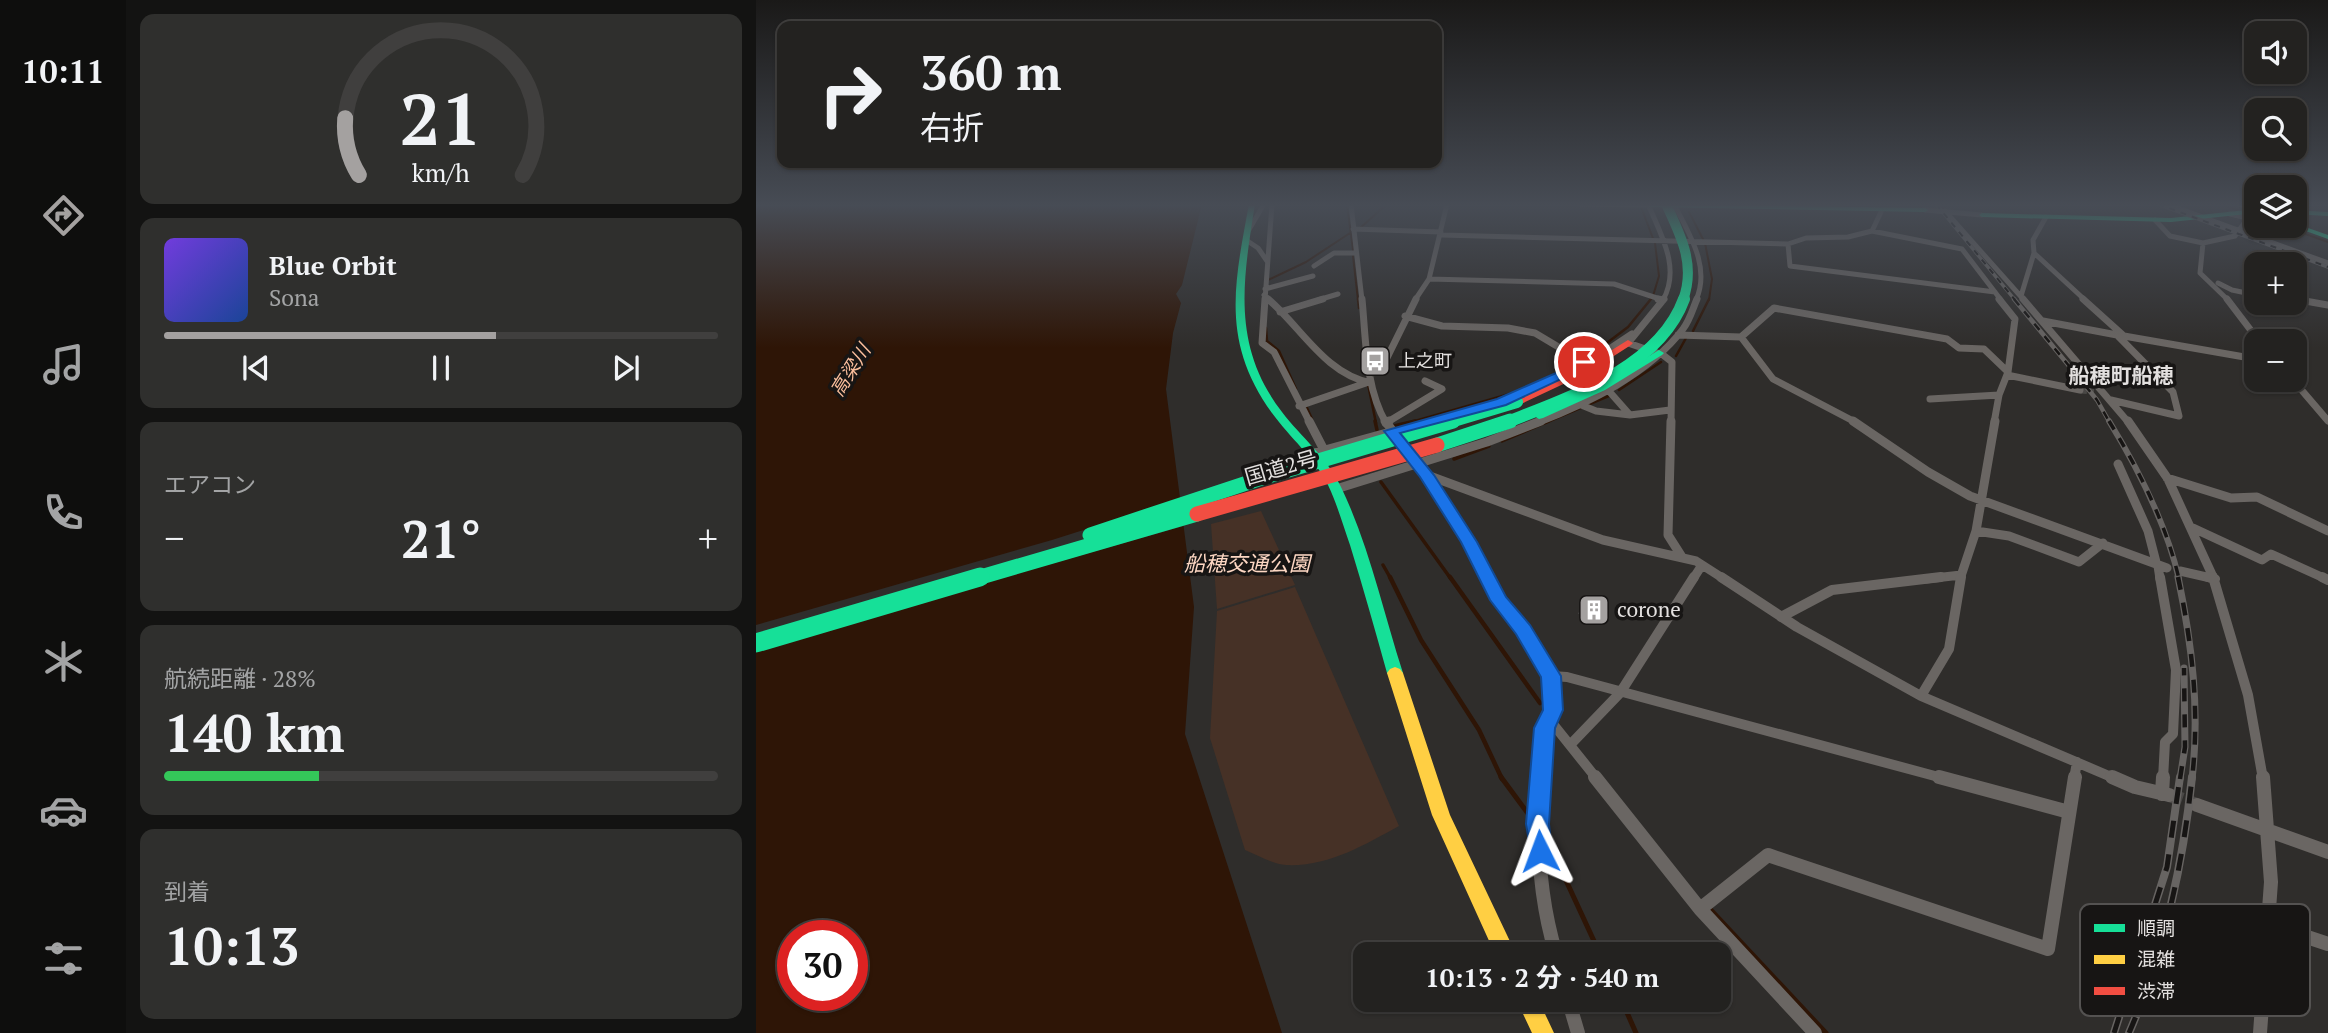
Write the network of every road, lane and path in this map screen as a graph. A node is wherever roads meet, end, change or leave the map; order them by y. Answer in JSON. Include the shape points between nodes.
{"nodes":[{"id":1,"x":1244,"y":252,"type":"edge"},
{"id":2,"x":1261,"y":252,"type":"edge"},
{"id":3,"x":1268,"y":252,"type":"edge"},
{"id":4,"x":1437,"y":252,"type":"edge"},
{"id":5,"x":1669,"y":252,"type":"edge"},
{"id":6,"x":1676,"y":252,"type":"edge"},
{"id":7,"x":1687,"y":252,"type":"edge"},
{"id":8,"x":1696,"y":252,"type":"edge"},
{"id":9,"x":1789,"y":252,"type":"edge"},
{"id":10,"x":1964,"y":252,"type":"edge"},
{"id":11,"x":1982,"y":252,"type":"edge"},
{"id":12,"x":2202,"y":252,"type":"edge"},
{"id":13,"x":2299,"y":252,"type":"edge"},
{"id":14,"x":1356,"y":253,"type":"joint"},
{"id":15,"x":2034,"y":253,"type":"joint"},
{"id":16,"x":1267,"y":261,"type":"junction"},
{"id":17,"x":2328,"y":263,"type":"edge"},
{"id":18,"x":1314,"y":266,"type":"dead end"},
{"id":19,"x":1312,"y":276,"type":"dead end"},
{"id":20,"x":1429,"y":279,"type":"junction"},
{"id":21,"x":2208,"y":280,"type":"junction"},
{"id":22,"x":1266,"y":291,"type":"junction"},
{"id":23,"x":1995,"y":292,"type":"junction"},
{"id":24,"x":2244,"y":292,"type":"edge"},
{"id":25,"x":1338,"y":294,"type":"dead end"},
{"id":26,"x":2021,"y":296,"type":"junction"},
{"id":27,"x":1663,"y":300,"type":"junction"},
{"id":28,"x":2307,"y":301,"type":"edge"},
{"id":29,"x":2328,"y":304,"type":"edge"},
{"id":30,"x":1280,"y":312,"type":"junction"},
{"id":31,"x":1405,"y":316,"type":"junction"},
{"id":32,"x":2043,"y":321,"type":"junction"},
{"id":33,"x":1642,"y":328,"type":"junction"},
{"id":34,"x":2250,"y":329,"type":"edge"},
{"id":35,"x":1678,"y":335,"type":"junction"},
{"id":36,"x":2121,"y":335,"type":"junction"},
{"id":37,"x":1741,"y":337,"type":"junction"},
{"id":38,"x":1628,"y":343,"type":"junction"},
{"id":39,"x":1660,"y":353,"type":"junction"},
{"id":40,"x":2244,"y":357,"type":"edge"},
{"id":41,"x":1587,"y":364,"type":"junction"},
{"id":42,"x":1370,"y":374,"type":"junction"},
{"id":43,"x":2008,"y":374,"type":"junction"},
{"id":44,"x":1424,"y":381,"type":"dead end"},
{"id":45,"x":1368,"y":383,"type":"junction"},
{"id":46,"x":1608,"y":390,"type":"junction"},
{"id":47,"x":2080,"y":390,"type":"tunnel mouth"},
{"id":48,"x":2094,"y":391,"type":"tunnel mouth"},
{"id":49,"x":2105,"y":391,"type":"junction"},
{"id":50,"x":2303,"y":392,"type":"edge"},
{"id":51,"x":1999,"y":395,"type":"junction"},
{"id":52,"x":1930,"y":399,"type":"dead end"},
{"id":53,"x":2112,"y":400,"type":"junction"},
{"id":54,"x":1299,"y":406,"type":"junction"},
{"id":55,"x":1583,"y":406,"type":"junction"},
{"id":56,"x":1670,"y":410,"type":"junction"},
{"id":57,"x":1630,"y":415,"type":"junction"},
{"id":58,"x":1458,"y":416,"type":"junction"},
{"id":59,"x":2328,"y":421,"type":"edge"},
{"id":60,"x":1389,"y":427,"type":"junction"},
{"id":61,"x":1484,"y":440,"type":"junction"},
{"id":62,"x":1319,"y":452,"type":"junction"},
{"id":63,"x":1418,"y":463,"type":"junction"},
{"id":64,"x":2118,"y":464,"type":"dead end"},
{"id":65,"x":1427,"y":475,"type":"junction"},
{"id":66,"x":2167,"y":478,"type":"junction"},
{"id":67,"x":1336,"y":489,"type":"junction"},
{"id":68,"x":1979,"y":500,"type":"junction"},
{"id":69,"x":2193,"y":528,"type":"junction"},
{"id":70,"x":1976,"y":531,"type":"junction"},
{"id":71,"x":2328,"y":531,"type":"edge"},
{"id":72,"x":1079,"y":543,"type":"junction"},
{"id":73,"x":2103,"y":543,"type":"junction"},
{"id":74,"x":1682,"y":557,"type":"junction"},
{"id":75,"x":1702,"y":565,"type":"junction"},
{"id":76,"x":2161,"y":565,"type":"junction"},
{"id":77,"x":2180,"y":571,"type":"dead end"},
{"id":78,"x":1961,"y":575,"type":"junction"},
{"id":79,"x":2215,"y":579,"type":"junction"},
{"id":80,"x":2328,"y":580,"type":"edge"},
{"id":81,"x":1781,"y":617,"type":"junction"},
{"id":82,"x":756,"y":632,"type":"edge"},
{"id":83,"x":756,"y":643,"type":"edge"},
{"id":84,"x":1551,"y":676,"type":"junction"},
{"id":85,"x":1620,"y":693,"type":"junction"},
{"id":86,"x":1921,"y":696,"type":"junction"},
{"id":87,"x":1549,"y":719,"type":"junction"},
{"id":88,"x":1573,"y":743,"type":"junction"},
{"id":89,"x":2077,"y":762,"type":"junction"},
{"id":90,"x":2197,"y":805,"type":"tunnel mouth"},
{"id":91,"x":2069,"y":812,"type":"junction"},
{"id":92,"x":2269,"y":833,"type":"junction"},
{"id":93,"x":2328,"y":852,"type":"edge"},
{"id":94,"x":2268,"y":904,"type":"edge"},
{"id":95,"x":1704,"y":905,"type":"junction"},
{"id":96,"x":2310,"y":938,"type":"edge"},
{"id":97,"x":1500,"y":942,"type":"edge"},
{"id":98,"x":1552,"y":942,"type":"edge"},
{"id":99,"x":2328,"y":944,"type":"edge"},
{"id":100,"x":1533,"y":1012,"type":"edge"},
{"id":101,"x":1572,"y":1012,"type":"edge"},
{"id":102,"x":1543,"y":1033,"type":"edge"},
{"id":103,"x":1578,"y":1033,"type":"edge"},
{"id":104,"x":1815,"y":1033,"type":"edge"}],
"edges":[{"from":1,"to":62,"type":"main road","via":[[1234,316],[1245,363],[1264,392]]},
{"from":2,"to":16,"type":"street"},
{"from":3,"to":16,"type":"street"},
{"from":4,"to":20,"type":"street"},
{"from":5,"to":27,"type":"street","via":[[1672,269]]},
{"from":6,"to":72,"type":"main road","name":"国道2号","bridge":true,"via":[[1679,289],[1661,321],[1604,368],[1551,395],[1479,422]]},
{"from":7,"to":72,"type":"main road","name":"国道2号","bridge":true,"via":[[1689,290],[1679,313],[1661,335],[1615,372],[1548,405],[1486,428]]},
{"from":8,"to":35,"type":"street","via":[[1701,288]]},
{"from":9,"to":23,"type":"street","via":[[1790,266]]},
{"from":10,"to":23,"type":"street"},
{"from":11,"to":26,"type":"street"},
{"from":12,"to":21,"type":"street","via":[[2200,272]]},
{"from":13,"to":17,"type":"street"},
{"from":14,"to":18,"type":"street","via":[[1335,253]]},
{"from":14,"to":42,"type":"street"},
{"from":15,"to":26,"type":"street"},
{"from":15,"to":36,"type":"street"},
{"from":16,"to":22,"type":"street"},
{"from":19,"to":22,"type":"street"},
{"from":20,"to":27,"type":"street","via":[[1614,284]]},
{"from":20,"to":31,"type":"street"},
{"from":21,"to":24,"type":"street"},
{"from":21,"to":34,"type":"street"},
{"from":22,"to":30,"type":"street"},
{"from":22,"to":54,"type":"street","via":[[1262,343],[1274,352]]},
{"from":23,"to":43,"type":"street","via":[[2015,319]]},
{"from":25,"to":30,"type":"street"},
{"from":26,"to":32,"type":"street"},
{"from":27,"to":33,"type":"street"},
{"from":28,"to":29,"type":"street"},
{"from":30,"to":45,"type":"street","via":[[1338,369]]},
{"from":31,"to":41,"type":"street","via":[[1442,326],[1522,330],[1554,342]]},
{"from":31,"to":42,"type":"street","via":[[1381,370]]},
{"from":32,"to":36,"type":"street"},
{"from":32,"to":49,"type":"street"},
{"from":33,"to":38,"type":"street"},
{"from":33,"to":41,"type":"street"},
{"from":35,"to":37,"type":"street"},
{"from":35,"to":39,"type":"street"},
{"from":36,"to":40,"type":"street"},
{"from":36,"to":53,"type":"street","via":[[2173,393],[2179,416]]},
{"from":37,"to":43,"type":"street","via":[[1774,307],[1947,339],[1959,348],[1984,349]]},
{"from":37,"to":68,"type":"street","via":[[1773,379],[1865,428],[1928,472]]},
{"from":38,"to":39,"type":"street"},
{"from":38,"to":72,"type":"main road","bridge":true,"via":[[1586,370],[1517,402],[1268,476]]},
{"from":39,"to":46,"type":"street"},
{"from":39,"to":56,"type":"street","via":[[1672,362]]},
{"from":39,"to":72,"type":"main road","bridge":true,"via":[[1602,388],[1539,416],[1418,456],[1145,534]]},
{"from":41,"to":58,"type":"street","via":[[1525,393]]},
{"from":42,"to":45,"type":"street"},
{"from":43,"to":47,"type":"street"},
{"from":43,"to":51,"type":"street"},
{"from":44,"to":60,"type":"street","via":[[1442,388]]},
{"from":45,"to":54,"type":"street"},
{"from":45,"to":60,"type":"street"},
{"from":46,"to":55,"type":"street"},
{"from":46,"to":57,"type":"street"},
{"from":48,"to":49,"type":"street"},
{"from":49,"to":53,"type":"street"},
{"from":50,"to":59,"type":"street"},
{"from":51,"to":52,"type":"street"},
{"from":51,"to":68,"type":"street"},
{"from":53,"to":66,"type":"street"},
{"from":54,"to":62,"type":"street"},
{"from":55,"to":57,"type":"street"},
{"from":55,"to":61,"type":"street"},
{"from":56,"to":57,"type":"street"},
{"from":56,"to":74,"type":"street","via":[[1668,535]]},
{"from":58,"to":60,"type":"street"},
{"from":58,"to":61,"type":"street"},
{"from":60,"to":62,"type":"street"},
{"from":60,"to":63,"type":"street"},
{"from":61,"to":63,"type":"street"},
{"from":62,"to":67,"type":"main road"},
{"from":63,"to":65,"type":"street"},
{"from":63,"to":67,"type":"street"},
{"from":64,"to":76,"type":"street"},
{"from":65,"to":74,"type":"street","via":[[1603,540]]},
{"from":65,"to":84,"type":"street","via":[[1499,600]]},
{"from":66,"to":69,"type":"street"},
{"from":66,"to":71,"type":"street","via":[[2231,498],[2257,497]]},
{"from":67,"to":97,"type":"main road","via":[[1441,816]]},
{"from":68,"to":70,"type":"street"},
{"from":68,"to":73,"type":"street"},
{"from":69,"to":79,"type":"street"},
{"from":69,"to":80,"type":"street","via":[[2262,560],[2271,554]]},
{"from":70,"to":73,"type":"street","via":[[2009,536],[2079,562]]},
{"from":70,"to":78,"type":"street"},
{"from":72,"to":82,"type":"main road","name":"国道2号"},
{"from":72,"to":83,"type":"main road","name":"国道2号","bridge":true},
{"from":73,"to":76,"type":"street"},
{"from":74,"to":75,"type":"street"},
{"from":75,"to":81,"type":"street"},
{"from":75,"to":85,"type":"street"},
{"from":76,"to":89,"type":"street","via":[[2176,670],[2173,734],[2165,742],[2165,794],[2135,787]]},
{"from":77,"to":79,"type":"street"},
{"from":78,"to":81,"type":"street","via":[[1832,590]]},
{"from":78,"to":86,"type":"street","via":[[1948,649]]},
{"from":79,"to":92,"type":"street","via":[[2247,682]]},
{"from":81,"to":86,"type":"street"},
{"from":84,"to":85,"type":"street"},
{"from":84,"to":87,"type":"street","via":[[1553,710]]},
{"from":85,"to":88,"type":"street"},
{"from":85,"to":91,"type":"street"},
{"from":86,"to":89,"type":"street"},
{"from":87,"to":88,"type":"street"},
{"from":87,"to":98,"type":"street","via":[[1544,728],[1537,824]]},
{"from":88,"to":95,"type":"street"},
{"from":89,"to":91,"type":"street"},
{"from":90,"to":92,"type":"street"},
{"from":91,"to":95,"type":"street","via":[[2048,949],[1768,855]]},
{"from":92,"to":93,"type":"street"},
{"from":92,"to":94,"type":"street"},
{"from":95,"to":104,"type":"street"},
{"from":96,"to":99,"type":"street"},
{"from":100,"to":102,"type":"main road"},
{"from":101,"to":103,"type":"street"}]}
